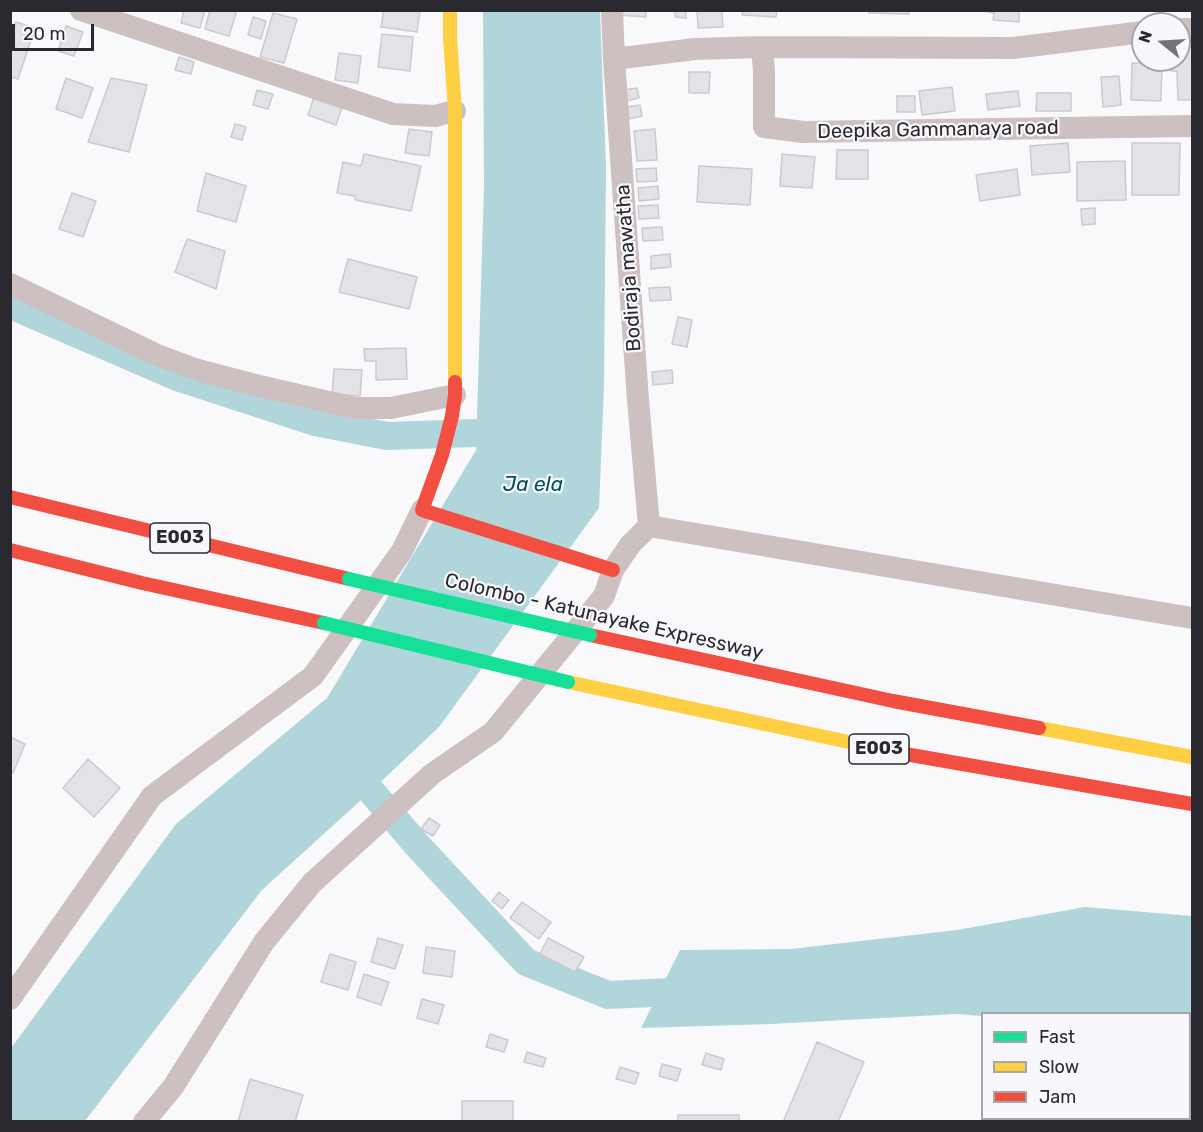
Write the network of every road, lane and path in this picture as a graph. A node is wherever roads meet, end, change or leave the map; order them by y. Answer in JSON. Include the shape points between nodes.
{"nodes":[{"id":1,"x":81,"y":10,"type":"edge"},
{"id":2,"x":450,"y":10,"type":"edge"},
{"id":3,"x":612,"y":10,"type":"edge"},
{"id":4,"x":1131,"y":33,"type":"edge"},
{"id":5,"x":762,"y":47,"type":"junction"},
{"id":6,"x":614,"y":59,"type":"junction"},
{"id":7,"x":454,"y":111,"type":"junction"},
{"id":8,"x":1192,"y":126,"type":"edge"},
{"id":9,"x":10,"y":284,"type":"edge"},
{"id":10,"x":453,"y":406,"type":"junction"},
{"id":11,"x":10,"y":485,"type":"edge"},
{"id":12,"x":10,"y":497,"type":"edge"},
{"id":13,"x":422,"y":510,"type":"junction"},
{"id":14,"x":649,"y":526,"type":"junction"},
{"id":15,"x":198,"y":543,"type":"junction"},
{"id":16,"x":10,"y":551,"type":"edge"},
{"id":17,"x":613,"y":570,"type":"junction"},
{"id":18,"x":1192,"y":618,"type":"edge"},
{"id":19,"x":1192,"y":758,"type":"edge"},
{"id":20,"x":1192,"y":804,"type":"edge"},
{"id":21,"x":10,"y":999,"type":"edge"},
{"id":22,"x":144,"y":1122,"type":"edge"}],
"edges":[{"from":1,"to":7,"type":"street","via":[[393,114],[435,116]]},
{"from":2,"to":7,"type":"main road"},
{"from":3,"to":6,"type":"street","name":"Bodiraja mawatha"},
{"from":4,"to":5,"type":"street","via":[[1012,48]]},
{"from":5,"to":6,"type":"street","via":[[695,49]]},
{"from":5,"to":8,"type":"street","name":"Deepika Gammanaya road","via":[[764,127],[803,132]]},
{"from":6,"to":14,"type":"street","name":"Bodiraja mawatha"},
{"from":7,"to":10,"type":"main road"},
{"from":9,"to":10,"type":"street","via":[[157,356],[198,370],[356,408]]},
{"from":10,"to":13,"type":"main road","via":[[442,455]]},
{"from":11,"to":15,"type":"main road"},
{"from":12,"to":15,"type":"main road","name":"Colombo - Katunayake Expressway","number":"E003"},
{"from":13,"to":17,"type":"main road"},
{"from":13,"to":21,"type":"street","via":[[402,551],[313,676],[152,796]]},
{"from":14,"to":17,"type":"street"},
{"from":14,"to":18,"type":"street"},
{"from":15,"to":19,"type":"main road","name":"Colombo - Katunayake Expressway","number":"E003","bridge":true,"via":[[893,701]]},
{"from":16,"to":20,"type":"main road","number":"E003","bridge":true,"via":[[568,682],[905,754]]},
{"from":17,"to":22,"type":"street","via":[[604,596],[493,732],[432,774],[312,883],[264,942],[172,1087]]}]}
